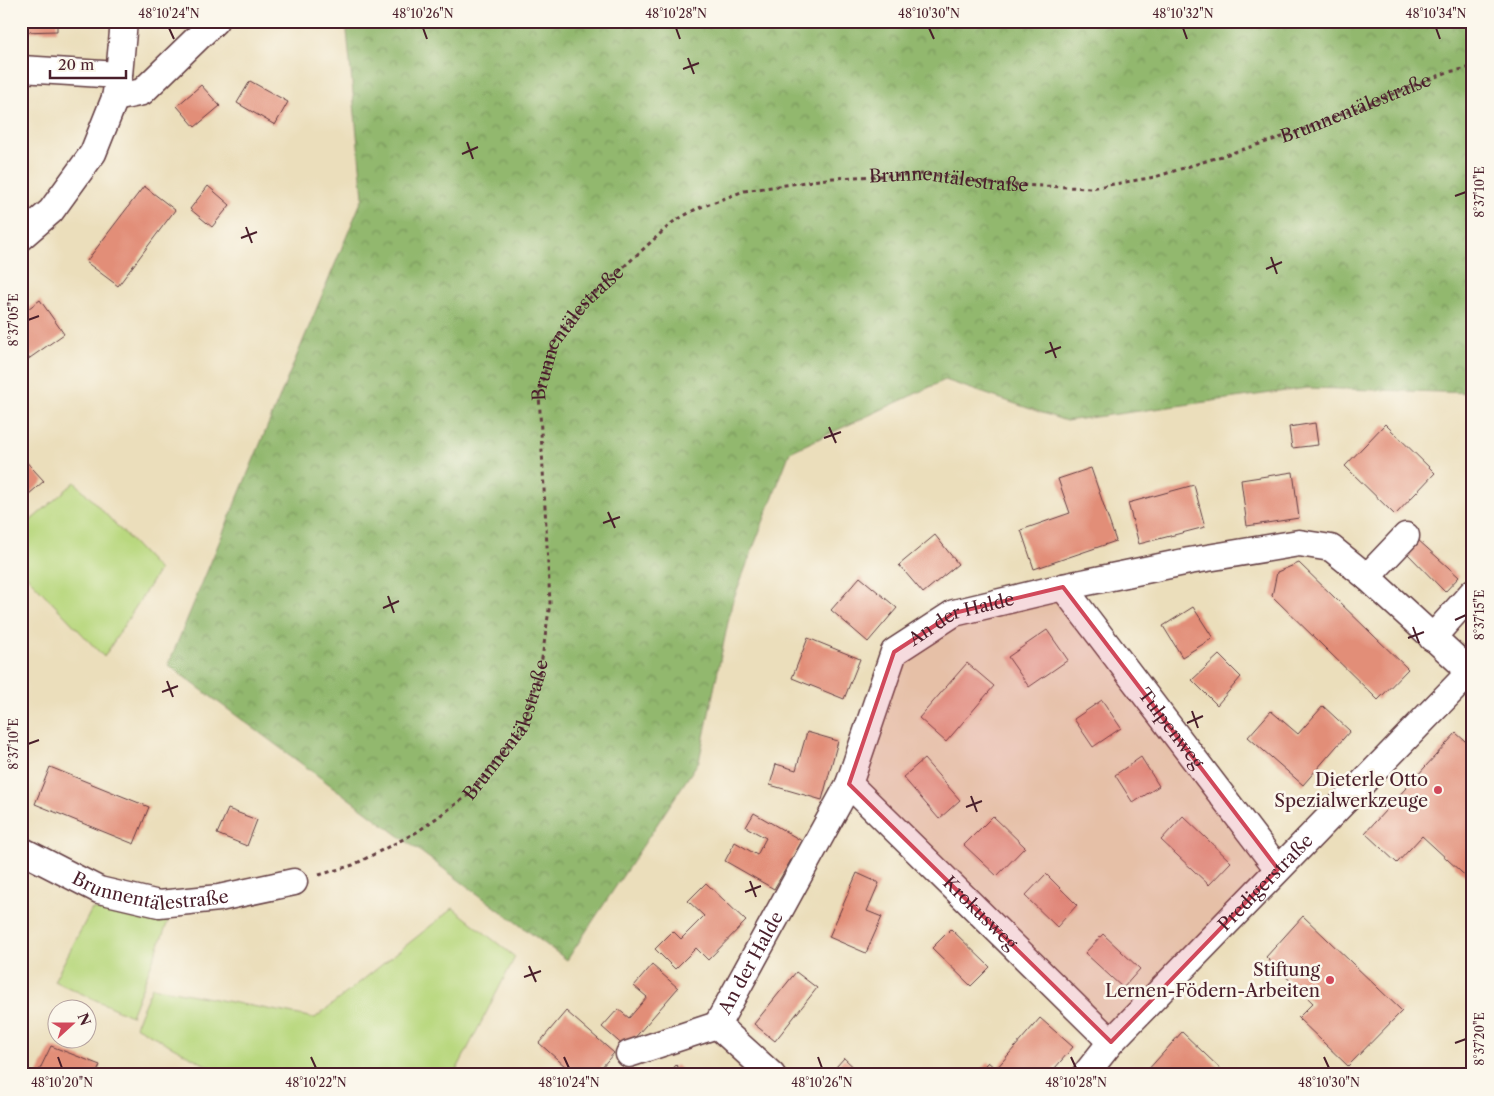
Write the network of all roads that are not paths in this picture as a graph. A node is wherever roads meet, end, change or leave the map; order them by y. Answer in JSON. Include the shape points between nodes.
{"nodes":[{"id":1,"x":124,"y":21,"type":"edge"},
{"id":2,"x":215,"y":21,"type":"edge"},
{"id":3,"x":21,"y":69,"type":"edge"},
{"id":4,"x":117,"y":87,"type":"junction"},
{"id":5,"x":21,"y":237,"type":"edge"},
{"id":6,"x":1406,"y":536,"type":"dead end"},
{"id":7,"x":1367,"y":577,"type":"junction"},
{"id":8,"x":1063,"y":587,"type":"junction"},
{"id":9,"x":1473,"y":592,"type":"edge"},
{"id":10,"x":1432,"y":638,"type":"junction"},
{"id":11,"x":1472,"y":673,"type":"edge"},
{"id":12,"x":849,"y":784,"type":"junction"},
{"id":13,"x":21,"y":850,"type":"edge"},
{"id":14,"x":1278,"y":868,"type":"junction"},
{"id":15,"x":294,"y":882,"type":"road end"},
{"id":16,"x":716,"y":1025,"type":"junction"},
{"id":17,"x":1111,"y":1042,"type":"junction"},
{"id":18,"x":629,"y":1054,"type":"dead end"},
{"id":19,"x":772,"y":1075,"type":"edge"},
{"id":20,"x":1085,"y":1075,"type":"edge"}],
"edges":[{"from":1,"to":4,"type":"street"},
{"from":2,"to":4,"type":"street","via":[[142,92]]},
{"from":3,"to":4,"type":"street"},
{"from":4,"to":5,"type":"street","via":[[93,153],[51,210]]},
{"from":6,"to":7,"type":"street"},
{"from":7,"to":8,"type":"street","name":"An der Halde","via":[[1331,548],[1299,542]]},
{"from":7,"to":10,"type":"street","name":"An der Halde"},
{"from":8,"to":12,"type":"street","name":"An der Halde","via":[[954,613],[894,652]]},
{"from":8,"to":14,"type":"street","name":"Tulpenweg"},
{"from":9,"to":10,"type":"street"},
{"from":10,"to":11,"type":"street","name":"An der Halde"},
{"from":11,"to":14,"type":"street","name":"Predigerstraße"},
{"from":12,"to":16,"type":"street","name":"An der Halde"},
{"from":12,"to":17,"type":"street","name":"Krokusweg"},
{"from":13,"to":15,"type":"street","name":"Brunnentälestraße","via":[[98,890],[159,904],[219,898]]},
{"from":14,"to":17,"type":"street","name":"Predigerstraße"},
{"from":16,"to":18,"type":"street"},
{"from":16,"to":19,"type":"street","name":"An der Halde"},
{"from":17,"to":20,"type":"street","name":"Predigerstraße"}]}
